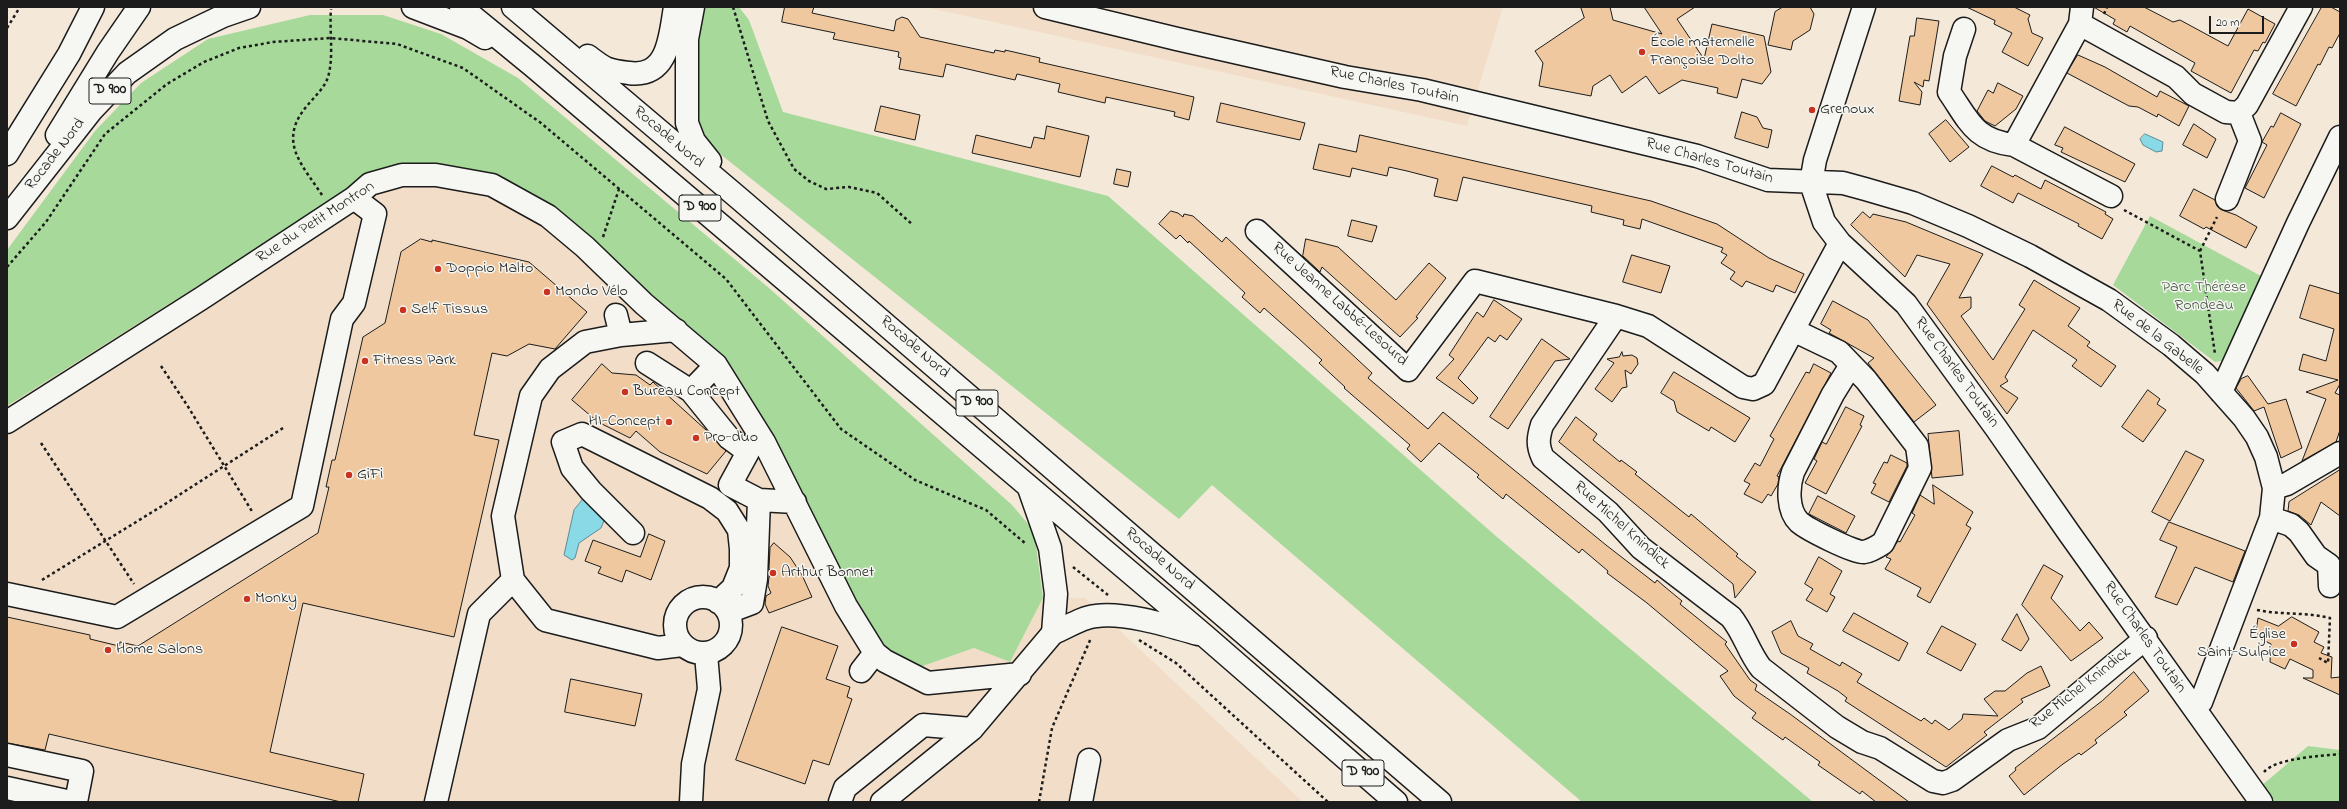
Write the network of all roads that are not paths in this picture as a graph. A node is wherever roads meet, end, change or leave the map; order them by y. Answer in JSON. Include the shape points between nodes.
{"nodes":[{"id":1,"x":93,"y":7,"type":"edge"},
{"id":2,"x":139,"y":7,"type":"edge"},
{"id":3,"x":249,"y":7,"type":"edge"},
{"id":4,"x":413,"y":7,"type":"edge"},
{"id":5,"x":461,"y":7,"type":"edge"},
{"id":6,"x":515,"y":7,"type":"edge"},
{"id":7,"x":675,"y":7,"type":"edge"},
{"id":8,"x":693,"y":7,"type":"edge"},
{"id":9,"x":1045,"y":7,"type":"edge"},
{"id":10,"x":1864,"y":7,"type":"edge"},
{"id":11,"x":2301,"y":7,"type":"edge"},
{"id":12,"x":2081,"y":16,"type":"edge"},
{"id":13,"x":1964,"y":29,"type":"dead end"},
{"id":14,"x":533,"y":66,"type":"junction"},
{"id":15,"x":2240,"y":113,"type":"junction"},
{"id":16,"x":2340,"y":137,"type":"edge"},
{"id":17,"x":2014,"y":145,"type":"junction"},
{"id":18,"x":7,"y":154,"type":"edge"},
{"id":19,"x":1811,"y":183,"type":"junction"},
{"id":20,"x":2111,"y":196,"type":"road end"},
{"id":21,"x":354,"y":198,"type":"junction"},
{"id":22,"x":2227,"y":199,"type":"road end"},
{"id":23,"x":741,"y":200,"type":"junction"},
{"id":24,"x":7,"y":217,"type":"edge"},
{"id":25,"x":1257,"y":231,"type":"dead end"},
{"id":26,"x":1840,"y":243,"type":"junction"},
{"id":27,"x":1616,"y":316,"type":"junction"},
{"id":28,"x":676,"y":330,"type":"junction"},
{"id":29,"x":1794,"y":330,"type":"junction"},
{"id":30,"x":647,"y":363,"type":"dead end"},
{"id":31,"x":716,"y":365,"type":"junction"},
{"id":32,"x":1851,"y":365,"type":"junction"},
{"id":33,"x":691,"y":391,"type":"junction"},
{"id":34,"x":2221,"y":392,"type":"junction"},
{"id":35,"x":7,"y":422,"type":"edge"},
{"id":36,"x":2340,"y":453,"type":"edge"},
{"id":37,"x":1029,"y":488,"type":"junction"},
{"id":38,"x":2274,"y":488,"type":"junction"},
{"id":39,"x":759,"y":500,"type":"junction"},
{"id":40,"x":795,"y":502,"type":"junction"},
{"id":41,"x":2271,"y":518,"type":"junction"},
{"id":42,"x":633,"y":533,"type":"dead end"},
{"id":43,"x":513,"y":580,"type":"junction"},
{"id":44,"x":2330,"y":586,"type":"dead end"},
{"id":45,"x":7,"y":594,"type":"edge"},
{"id":46,"x":723,"y":607,"type":"junction"},
{"id":47,"x":1053,"y":633,"type":"junction"},
{"id":48,"x":1205,"y":636,"type":"junction"},
{"id":49,"x":2146,"y":638,"type":"junction"},
{"id":50,"x":682,"y":644,"type":"junction"},
{"id":51,"x":875,"y":653,"type":"junction"},
{"id":52,"x":706,"y":654,"type":"junction"},
{"id":53,"x":861,"y":671,"type":"dead end"},
{"id":54,"x":1020,"y":674,"type":"junction"},
{"id":55,"x":2194,"y":708,"type":"junction"},
{"id":56,"x":972,"y":729,"type":"junction"},
{"id":57,"x":7,"y":755,"type":"edge"},
{"id":58,"x":1089,"y":760,"type":"dead end"},
{"id":59,"x":7,"y":788,"type":"edge"},
{"id":60,"x":2256,"y":795,"type":"edge"},
{"id":61,"x":71,"y":802,"type":"edge"},
{"id":62,"x":76,"y":802,"type":"edge"},
{"id":63,"x":436,"y":802,"type":"edge"},
{"id":64,"x":690,"y":802,"type":"edge"},
{"id":65,"x":840,"y":802,"type":"edge"},
{"id":66,"x":882,"y":802,"type":"edge"},
{"id":67,"x":1081,"y":802,"type":"edge"},
{"id":68,"x":1396,"y":802,"type":"edge"},
{"id":69,"x":1440,"y":802,"type":"edge"}],
"edges":[{"from":1,"to":18,"type":"street","via":[[69,54]]},
{"from":2,"to":24,"type":"street","number":"D 900","via":[[108,52]]},
{"from":3,"to":24,"type":"street","name":"Rocade Nord","number":"D 900","via":[[223,16],[175,39],[127,73],[91,111]]},
{"from":4,"to":14,"type":"street","name":"Rocade Nord","number":"D 900","via":[[468,28]]},
{"from":5,"to":14,"type":"street","name":"Rocade Nord"},
{"from":6,"to":7,"type":"street","via":[[551,26],[606,70],[640,74],[655,68],[664,56]]},
{"from":6,"to":23,"type":"street","name":"Rocade Nord","number":"D 900"},
{"from":8,"to":23,"type":"street","via":[[687,39],[687,123],[694,141]]},
{"from":9,"to":19,"type":"street","name":"Rue Charles Toutain","via":[[1177,40],[1345,77],[1422,90],[1697,156],[1768,180]]},
{"from":10,"to":19,"type":"street","via":[[1817,152]]},
{"from":11,"to":15,"type":"street","via":[[2247,105]]},
{"from":12,"to":15,"type":"street","via":[[2176,77],[2193,94],[2226,112]]},
{"from":12,"to":17,"type":"street"},
{"from":13,"to":17,"type":"street","via":[[1955,56],[1950,92],[1975,130],[1996,143]]},
{"from":14,"to":37,"type":"street","name":"Rocade Nord","number":"D 900"},
{"from":15,"to":22,"type":"street","via":[[2250,141]]},
{"from":16,"to":34,"type":"street"},
{"from":17,"to":20,"type":"street"},
{"from":19,"to":26,"type":"street","name":"Rue Charles Toutain","via":[[1824,222]]},
{"from":19,"to":34,"type":"street","name":"Rue de la Gabelle","via":[[1843,183],[1913,203],[2030,256],[2109,300],[2171,345],[2205,374]]},
{"from":21,"to":28,"type":"street","name":"Rue du Petit Montron","via":[[370,184],[402,175],[436,175],[492,186],[548,216]]},
{"from":21,"to":35,"type":"street","name":"Rue du Petit Montron"},
{"from":21,"to":45,"type":"street","via":[[375,214],[354,303],[342,319],[302,506],[117,617]]},
{"from":23,"to":69,"type":"street","name":"Rocade Nord","number":"D 900"},
{"from":25,"to":27,"type":"street","name":"Rue Jeanne Labbé-Lesourd","via":[[1408,370],[1475,281]]},
{"from":26,"to":29,"type":"street"},
{"from":26,"to":49,"type":"street","name":"Rue Charles Toutain","via":[[1906,304]]},
{"from":27,"to":29,"type":"street","via":[[1648,326],[1743,387],[1753,389],[1764,384]]},
{"from":27,"to":49,"type":"street","name":"Rue Michel Knindick","via":[[1542,425],[1538,448],[1544,458],[1608,512],[1641,548],[1731,617],[1740,628],[1755,661],[1761,668],[1837,727],[1862,742],[1880,748],[1933,781],[1943,783],[1952,780],[2008,740],[2038,728]]},
{"from":28,"to":31,"type":"street","name":"Rue du Petit Montron"},
{"from":28,"to":43,"type":"street","via":[[619,325],[585,342],[550,369],[531,396],[503,516]]},
{"from":29,"to":32,"type":"street","via":[[1839,352]]},
{"from":30,"to":33,"type":"street"},
{"from":31,"to":33,"type":"street"},
{"from":31,"to":40,"type":"street","name":"Rue du Petit Montron","via":[[764,442]]},
{"from":32,"to":32,"type":"street","via":[[1866,380],[1917,446],[1920,458],[1920,468],[1914,484],[1883,542],[1875,549],[1863,552],[1850,550],[1799,522],[1792,510],[1789,484],[1833,394]]},
{"from":33,"to":39,"type":"street","via":[[729,438],[748,452],[730,485]]},
{"from":34,"to":38,"type":"street","name":"Rue de la Gabelle","via":[[2257,437]]},
{"from":36,"to":38,"type":"street","via":[[2287,484]]},
{"from":37,"to":47,"type":"street","via":[[1050,548],[1056,594]]},
{"from":37,"to":48,"type":"street","name":"Rocade Nord","number":"D 900"},
{"from":38,"to":41,"type":"street","name":"Rue de la Gabelle"},
{"from":39,"to":40,"type":"street"},
{"from":39,"to":46,"type":"street","via":[[756,579],[752,603]]},
{"from":40,"to":51,"type":"street","name":"Rue du Petit Montron","via":[[842,599]]},
{"from":41,"to":44,"type":"street","via":[[2291,525],[2316,556],[2329,565]]},
{"from":41,"to":55,"type":"street","name":"Rue de la Gabelle","via":[[2201,702]]},
{"from":42,"to":46,"type":"street","via":[[572,468],[563,442],[582,434],[710,498],[727,511],[739,530],[741,568]]},
{"from":43,"to":50,"type":"street","via":[[545,620],[658,648]]},
{"from":43,"to":63,"type":"street","via":[[479,614]]},
{"from":46,"to":50,"type":"street","via":[[710,598],[701,597],[684,604],[678,611],[674,628]]},
{"from":46,"to":52,"type":"street","via":[[731,620],[728,638],[719,648]]},
{"from":47,"to":48,"type":"street","via":[[1094,616],[1110,616],[1163,624]]},
{"from":47,"to":54,"type":"street"},
{"from":48,"to":68,"type":"street","name":"Rocade Nord","number":"D 900"},
{"from":49,"to":55,"type":"street","name":"Rue Charles Toutain"},
{"from":50,"to":52,"type":"street","via":[[689,650]]},
{"from":51,"to":53,"type":"street"},
{"from":51,"to":54,"type":"street","name":"Rue du Petit Montron","via":[[885,661],[928,683]]},
{"from":52,"to":64,"type":"street","via":[[709,689],[693,764]]},
{"from":54,"to":56,"type":"street"},
{"from":55,"to":60,"type":"street","name":"Rue Charles Toutain"},
{"from":56,"to":65,"type":"street","via":[[923,725],[845,788]]},
{"from":56,"to":66,"type":"street"},
{"from":57,"to":62,"type":"street","via":[[82,772]]},
{"from":58,"to":67,"type":"street"},
{"from":59,"to":61,"type":"street"}]}
